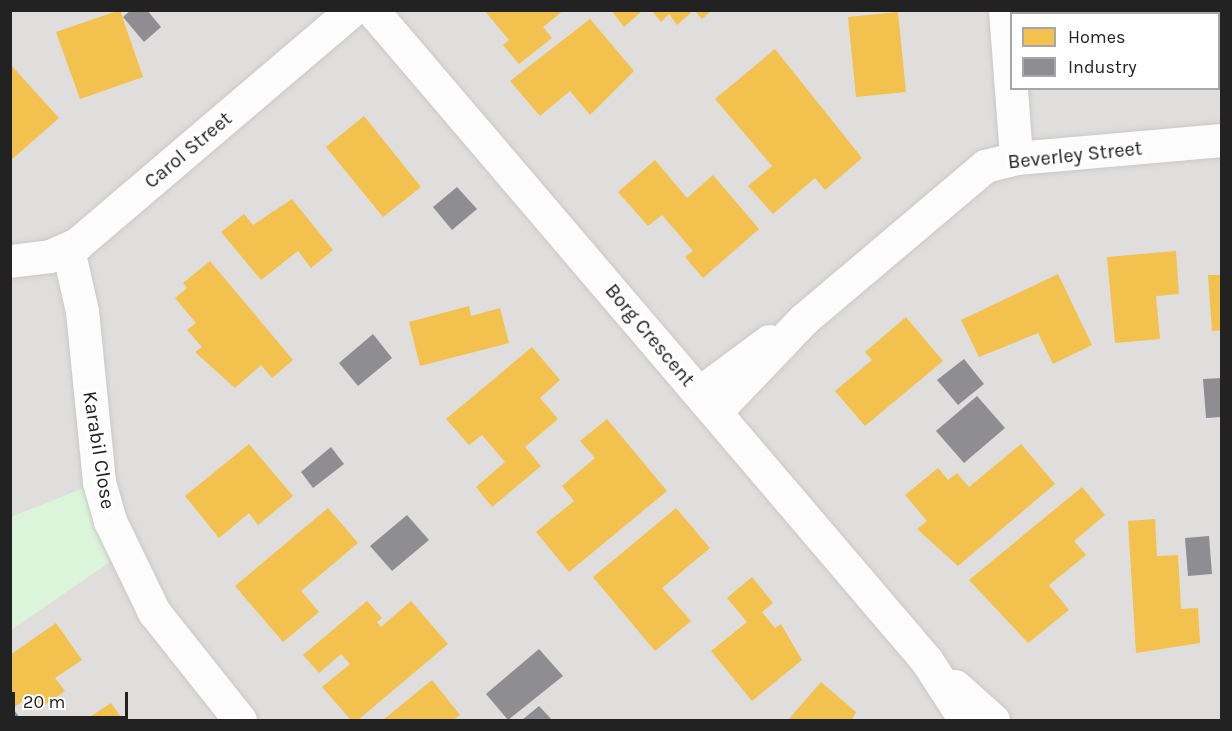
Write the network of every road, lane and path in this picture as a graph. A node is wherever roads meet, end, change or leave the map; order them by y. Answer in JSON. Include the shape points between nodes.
{"nodes":[{"id":1,"x":352,"y":10,"type":"edge"},
{"id":2,"x":372,"y":10,"type":"edge"},
{"id":3,"x":1005,"y":10,"type":"edge"},
{"id":4,"x":1010,"y":77,"type":"edge"},
{"id":5,"x":1011,"y":90,"type":"edge"},
{"id":6,"x":1221,"y":140,"type":"edge"},
{"id":7,"x":1016,"y":158,"type":"junction"},
{"id":8,"x":68,"y":249,"type":"junction"},
{"id":9,"x":10,"y":261,"type":"edge"},
{"id":10,"x":707,"y":402,"type":"junction"},
{"id":11,"x":927,"y":661,"type":"junction"},
{"id":12,"x":240,"y":720,"type":"edge"},
{"id":13,"x":965,"y":720,"type":"edge"},
{"id":14,"x":993,"y":720,"type":"edge"}],
"edges":[{"from":1,"to":8,"type":"street","name":"Carol Street"},
{"from":2,"to":10,"type":"street","name":"Borg Crescent"},
{"from":3,"to":4,"type":"street"},
{"from":5,"to":7,"type":"street"},
{"from":6,"to":7,"type":"street","name":"Beverley Street"},
{"from":7,"to":10,"type":"street","name":"Beverley Street","via":[[972,174]]},
{"from":8,"to":9,"type":"street","name":"Carol Street"},
{"from":8,"to":12,"type":"street","name":"Karabil Close","via":[[82,311],[99,482],[110,521],[154,612]]},
{"from":10,"to":11,"type":"street","name":"Borg Crescent"},
{"from":11,"to":13,"type":"street","name":"Borg Crescent"},
{"from":11,"to":14,"type":"street","name":"Borg Crescent"}]}
